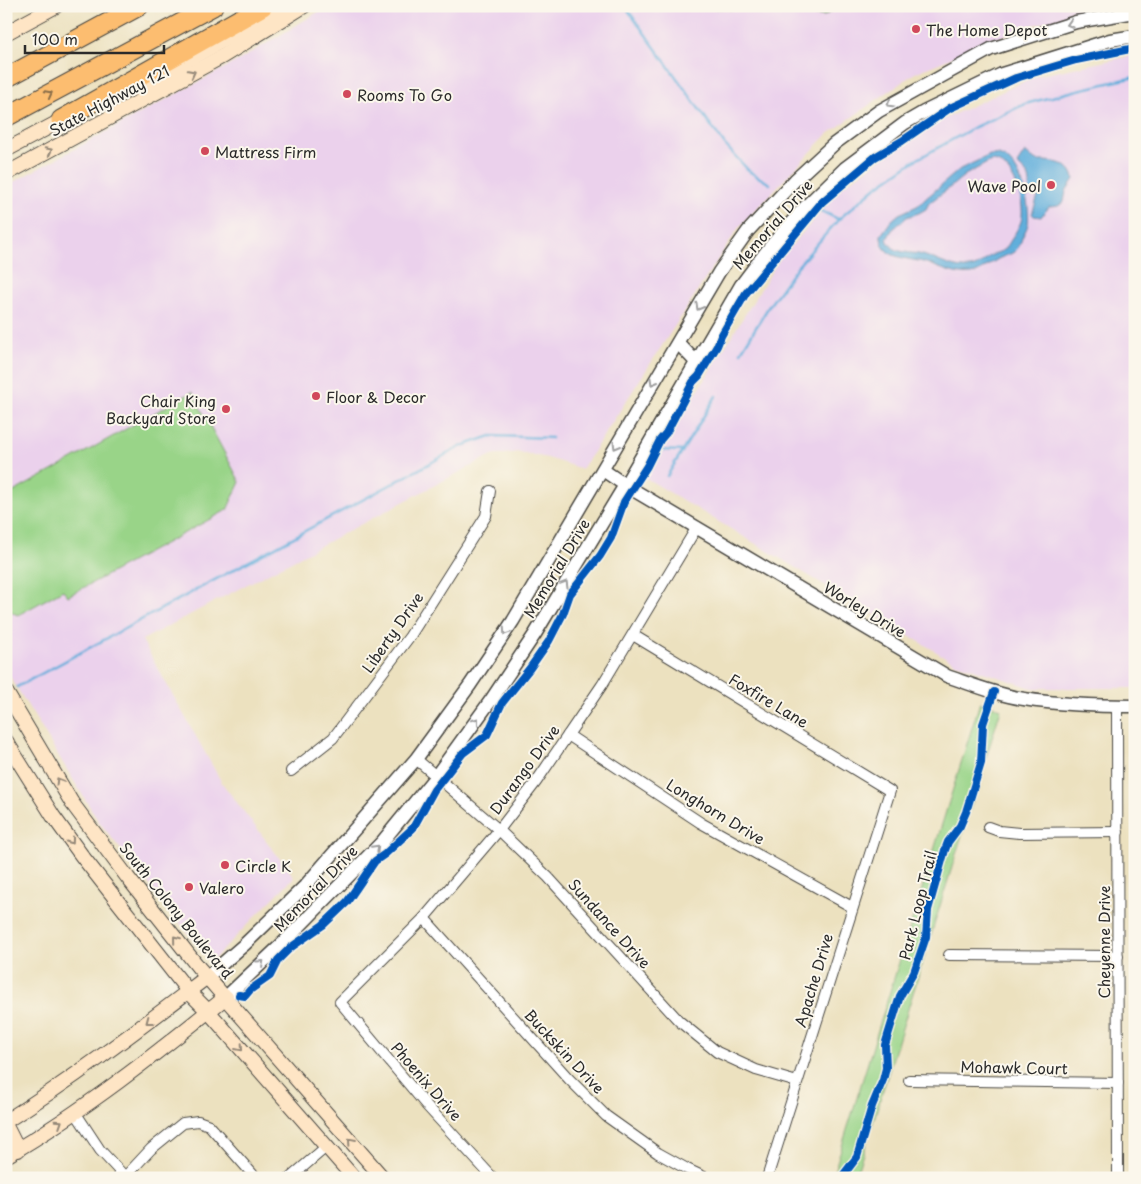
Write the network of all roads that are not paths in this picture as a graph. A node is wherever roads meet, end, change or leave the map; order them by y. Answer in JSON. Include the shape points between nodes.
{"nodes":[{"id":1,"x":56,"y":6,"type":"edge"},
{"id":2,"x":139,"y":6,"type":"edge"},
{"id":3,"x":213,"y":6,"type":"edge"},
{"id":4,"x":263,"y":6,"type":"edge"},
{"id":5,"x":284,"y":6,"type":"edge"},
{"id":6,"x":304,"y":6,"type":"edge"},
{"id":7,"x":1135,"y":12,"type":"edge"},
{"id":8,"x":6,"y":33,"type":"edge"},
{"id":9,"x":1135,"y":36,"type":"edge"},
{"id":10,"x":43,"y":58,"type":"junction"},
{"id":11,"x":6,"y":72,"type":"edge"},
{"id":12,"x":6,"y":78,"type":"edge"},
{"id":13,"x":912,"y":91,"type":"junction"},
{"id":14,"x":924,"y":112,"type":"junction"},
{"id":15,"x":6,"y":117,"type":"edge"},
{"id":16,"x":61,"y":120,"type":"junction"},
{"id":17,"x":6,"y":150,"type":"edge"},
{"id":18,"x":6,"y":174,"type":"edge"},
{"id":19,"x":678,"y":343,"type":"junction"},
{"id":20,"x":703,"y":350,"type":"junction"},
{"id":21,"x":696,"y":362,"type":"junction"},
{"id":22,"x":602,"y":470,"type":"junction"},
{"id":23,"x":625,"y":485,"type":"junction"},
{"id":24,"x":490,"y":491,"type":"dead end"},
{"id":25,"x":697,"y":527,"type":"junction"},
{"id":26,"x":633,"y":635,"type":"junction"},
{"id":27,"x":6,"y":692,"type":"edge"},
{"id":28,"x":1117,"y":706,"type":"junction"},
{"id":29,"x":1135,"y":706,"type":"edge"},
{"id":30,"x":568,"y":735,"type":"junction"},
{"id":31,"x":6,"y":741,"type":"edge"},
{"id":32,"x":416,"y":759,"type":"junction"},
{"id":33,"x":291,"y":771,"type":"dead end"},
{"id":34,"x":436,"y":776,"type":"junction"},
{"id":35,"x":890,"y":791,"type":"joint"},
{"id":36,"x":72,"y":803,"type":"junction"},
{"id":37,"x":53,"y":816,"type":"junction"},
{"id":38,"x":988,"y":827,"type":"dead end"},
{"id":39,"x":499,"y":830,"type":"junction"},
{"id":40,"x":1118,"y":832,"type":"junction"},
{"id":41,"x":852,"y":906,"type":"junction"},
{"id":42,"x":424,"y":918,"type":"junction"},
{"id":43,"x":949,"y":955,"type":"dead end"},
{"id":44,"x":1118,"y":956,"type":"junction"},
{"id":45,"x":207,"y":977,"type":"junction"},
{"id":46,"x":188,"y":991,"type":"junction"},
{"id":47,"x":226,"y":996,"type":"junction"},
{"id":48,"x":340,"y":1002,"type":"joint"},
{"id":49,"x":208,"y":1011,"type":"junction"},
{"id":50,"x":909,"y":1080,"type":"dead end"},
{"id":51,"x":797,"y":1082,"type":"junction"},
{"id":52,"x":1118,"y":1083,"type":"junction"},
{"id":53,"x":75,"y":1112,"type":"junction"},
{"id":54,"x":6,"y":1121,"type":"edge"},
{"id":55,"x":6,"y":1126,"type":"edge"},
{"id":56,"x":326,"y":1147,"type":"junction"},
{"id":57,"x":12,"y":1153,"type":"edge"},
{"id":58,"x":124,"y":1177,"type":"edge"},
{"id":59,"x":256,"y":1178,"type":"edge"},
{"id":60,"x":290,"y":1178,"type":"edge"},
{"id":61,"x":354,"y":1178,"type":"edge"},
{"id":62,"x":383,"y":1178,"type":"edge"},
{"id":63,"x":493,"y":1178,"type":"edge"},
{"id":64,"x":706,"y":1178,"type":"edge"},
{"id":65,"x":767,"y":1178,"type":"edge"},
{"id":66,"x":1118,"y":1178,"type":"edge"}],
"edges":[{"from":1,"to":8,"type":"main road"},
{"from":2,"to":10,"type":"highway"},
{"from":15,"to":3,"type":"highway","one_way":true},
{"from":4,"to":16,"type":"highway"},
{"from":5,"to":16,"type":"main road","via":[[154,79]]},
{"from":18,"to":6,"type":"main road","name":"State Highway 121","one_way":true,"via":[[224,56]]},
{"from":7,"to":13,"type":"street","name":"Memorial Drive","one_way":true,"via":[[1076,22],[991,49]]},
{"from":9,"to":14,"type":"street","name":"Memorial Drive","via":[[1110,40],[1002,74]]},
{"from":10,"to":11,"type":"highway"},
{"from":10,"to":12,"type":"highway"},
{"from":13,"to":14,"type":"street"},
{"from":13,"to":19,"type":"street","name":"Memorial Drive","one_way":true,"via":[[879,110],[834,144],[795,180],[748,231],[719,272]]},
{"from":14,"to":20,"type":"street","name":"Memorial Drive","via":[[845,168],[804,208],[741,285]]},
{"from":16,"to":17,"type":"main road"},
{"from":19,"to":20,"type":"street"},
{"from":19,"to":21,"type":"street"},
{"from":19,"to":22,"type":"street","name":"Memorial Drive","one_way":true},
{"from":20,"to":21,"type":"street","name":"Memorial Drive"},
{"from":21,"to":23,"type":"street","name":"Memorial Drive"},
{"from":22,"to":23,"type":"street","name":"Worley Drive"},
{"from":22,"to":32,"type":"street","name":"Memorial Drive","one_way":true,"via":[[513,621]]},
{"from":23,"to":25,"type":"street","name":"Worley Drive"},
{"from":34,"to":23,"type":"street","name":"Memorial Drive","one_way":true,"via":[[535,634]]},
{"from":24,"to":33,"type":"street","name":"Liberty Drive","via":[[486,516],[410,636],[333,738]]},
{"from":25,"to":26,"type":"street","name":"Durango Drive"},
{"from":25,"to":28,"type":"street","name":"Worley Drive","via":[[947,676],[1024,699]]},
{"from":26,"to":30,"type":"street","name":"Durango Drive"},
{"from":26,"to":35,"type":"street","name":"Foxfire Lane"},
{"from":36,"to":27,"type":"main road","name":"South Colony Boulevard","one_way":true},
{"from":28,"to":29,"type":"street","name":"Worley Drive"},
{"from":28,"to":40,"type":"street","name":"Cheyenne Drive"},
{"from":30,"to":39,"type":"street","name":"Durango Drive"},
{"from":30,"to":41,"type":"street","name":"Longhorn Drive","via":[[701,822]]},
{"from":31,"to":37,"type":"main road"},
{"from":32,"to":34,"type":"street","name":"Sundance Drive"},
{"from":32,"to":45,"type":"street","name":"Memorial Drive","via":[[305,886]]},
{"from":34,"to":39,"type":"street","name":"Sundance Drive"},
{"from":47,"to":34,"type":"street","name":"Memorial Drive","one_way":true,"via":[[382,842]]},
{"from":35,"to":41,"type":"street","name":"Apache Drive"},
{"from":36,"to":37,"type":"main road"},
{"from":45,"to":36,"type":"main road","name":"South Colony Boulevard","one_way":true},
{"from":37,"to":46,"type":"main road","one_way":true},
{"from":38,"to":40,"type":"street","via":[[1019,833]]},
{"from":39,"to":42,"type":"street","name":"Durango Drive"},
{"from":39,"to":51,"type":"street","name":"Sundance Drive","via":[[548,877],[679,1021],[717,1052],[756,1070]]},
{"from":40,"to":44,"type":"street","name":"Cheyenne Drive"},
{"from":41,"to":51,"type":"street","name":"Apache Drive"},
{"from":42,"to":48,"type":"street","name":"Durango Drive"},
{"from":42,"to":64,"type":"street","name":"Buckskin Drive","via":[[606,1116],[658,1153]]},
{"from":43,"to":44,"type":"street"},
{"from":44,"to":52,"type":"street","name":"Cheyenne Drive"},
{"from":45,"to":46,"type":"main road","name":"Memorial Drive"},
{"from":45,"to":47,"type":"main road","name":"South Colony Boulevard"},
{"from":46,"to":49,"type":"main road"},
{"from":46,"to":54,"type":"main road","name":"Memorial Drive","one_way":true,"via":[[66,1082]]},
{"from":47,"to":49,"type":"main road","name":"Memorial Drive"},
{"from":62,"to":47,"type":"main road","name":"South Colony Boulevard","one_way":true},
{"from":48,"to":63,"type":"street","name":"Phoenix Drive","via":[[427,1106]]},
{"from":49,"to":53,"type":"main road","name":"Memorial Drive"},
{"from":49,"to":56,"type":"main road","one_way":true},
{"from":50,"to":52,"type":"street","name":"Mohawk Court"},
{"from":51,"to":65,"type":"street","name":"Apache Drive"},
{"from":52,"to":66,"type":"street","name":"Cheyenne Drive"},
{"from":57,"to":53,"type":"main road","name":"Memorial Drive","one_way":true},
{"from":53,"to":58,"type":"street","via":[[100,1150]]},
{"from":55,"to":57,"type":"main road"},
{"from":56,"to":60,"type":"street"},
{"from":56,"to":61,"type":"main road"},
{"from":58,"to":59,"type":"street","via":[[183,1123],[198,1121],[209,1125]]}]}
